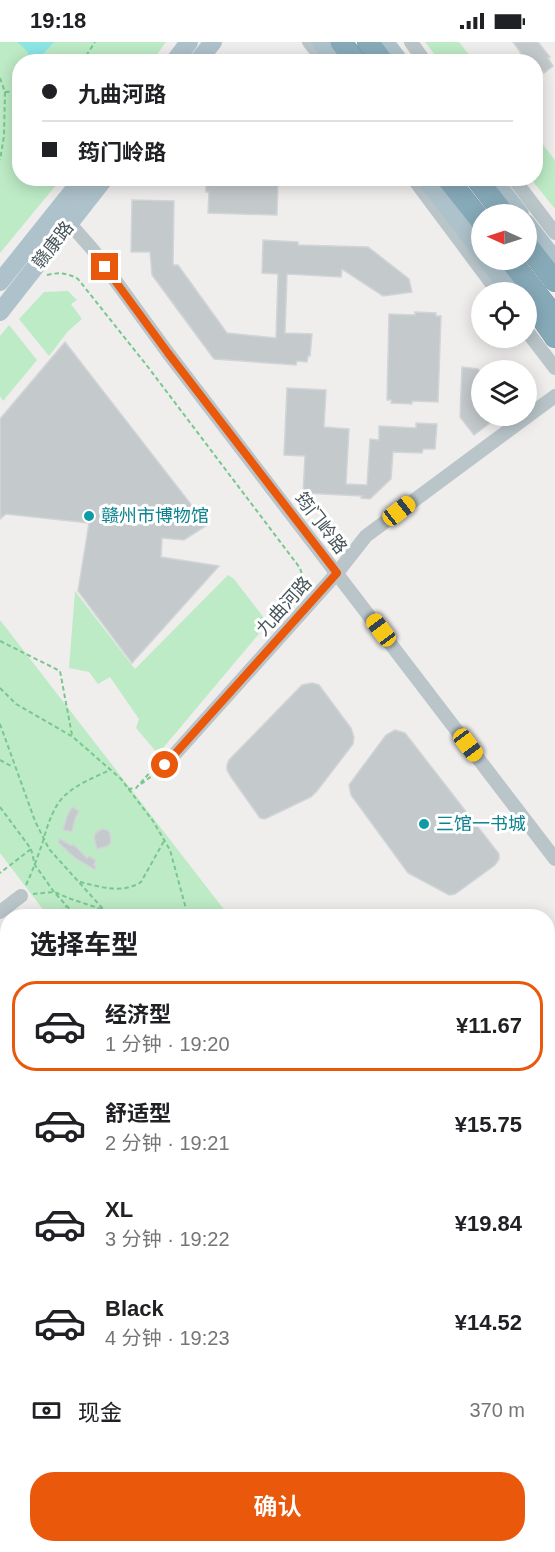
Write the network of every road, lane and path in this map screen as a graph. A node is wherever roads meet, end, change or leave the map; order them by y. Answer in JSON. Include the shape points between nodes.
{"nodes":[{"id":1,"x":213,"y":42,"type":"edge"},
{"id":2,"x":309,"y":42,"type":"edge"},
{"id":3,"x":203,"y":54,"type":"edge"},
{"id":4,"x":319,"y":54,"type":"edge"},
{"id":5,"x":0,"y":78,"type":"edge"},
{"id":6,"x":6,"y":92,"type":"junction"},
{"id":7,"x":12,"y":92,"type":"edge"},
{"id":8,"x":0,"y":160,"type":"edge"},
{"id":9,"x":79,"y":186,"type":"edge"},
{"id":10,"x":97,"y":186,"type":"edge"},
{"id":11,"x":419,"y":186,"type":"edge"},
{"id":12,"x":431,"y":186,"type":"edge"},
{"id":13,"x":453,"y":186,"type":"edge"},
{"id":14,"x":484,"y":186,"type":"edge"},
{"id":15,"x":519,"y":186,"type":"edge"},
{"id":16,"x":498,"y":201,"type":"edge"},
{"id":17,"x":471,"y":209,"type":"edge"},
{"id":18,"x":64,"y":217,"type":"junction"},
{"id":19,"x":553,"y":228,"type":"edge"},
{"id":20,"x":537,"y":237,"type":"edge"},
{"id":21,"x":471,"y":238,"type":"edge"},
{"id":22,"x":537,"y":250,"type":"edge"},
{"id":23,"x":537,"y":258,"type":"edge"},
{"id":24,"x":555,"y":260,"type":"edge"},
{"id":25,"x":495,"y":270,"type":"edge"},
{"id":26,"x":518,"y":270,"type":"edge"},
{"id":27,"x":555,"y":270,"type":"edge"},
{"id":28,"x":71,"y":275,"type":"dead end"},
{"id":29,"x":555,"y":281,"type":"edge"},
{"id":30,"x":0,"y":282,"type":"edge"},
{"id":31,"x":491,"y":282,"type":"edge"},
{"id":32,"x":504,"y":282,"type":"edge"},
{"id":33,"x":537,"y":310,"type":"edge"},
{"id":34,"x":0,"y":312,"type":"edge"},
{"id":35,"x":555,"y":317,"type":"edge"},
{"id":36,"x":537,"y":325,"type":"edge"},
{"id":37,"x":555,"y":337,"type":"edge"},
{"id":38,"x":537,"y":344,"type":"edge"},
{"id":39,"x":555,"y":349,"type":"edge"},
{"id":40,"x":555,"y":368,"type":"edge"},
{"id":41,"x":555,"y":396,"type":"edge"},
{"id":42,"x":337,"y":573,"type":"junction"},
{"id":43,"x":299,"y":601,"type":"dead end"},
{"id":44,"x":0,"y":641,"type":"edge"},
{"id":45,"x":0,"y":688,"type":"edge"},
{"id":46,"x":0,"y":724,"type":"edge"},
{"id":47,"x":73,"y":737,"type":"junction"},
{"id":48,"x":0,"y":760,"type":"edge"},
{"id":49,"x":162,"y":764,"type":"junction"},
{"id":50,"x":15,"y":768,"type":"junction"},
{"id":51,"x":110,"y":770,"type":"junction"},
{"id":52,"x":136,"y":788,"type":"junction"},
{"id":53,"x":129,"y":789,"type":"junction"},
{"id":54,"x":0,"y":807,"type":"edge"},
{"id":55,"x":44,"y":839,"type":"junction"},
{"id":56,"x":164,"y":840,"type":"junction"},
{"id":57,"x":31,"y":849,"type":"junction"},
{"id":58,"x":555,"y":859,"type":"edge"},
{"id":59,"x":35,"y":865,"type":"junction"},
{"id":60,"x":0,"y":873,"type":"edge"},
{"id":61,"x":80,"y":882,"type":"junction"},
{"id":62,"x":54,"y":892,"type":"junction"},
{"id":63,"x":21,"y":896,"type":"junction"},
{"id":64,"x":68,"y":906,"type":"junction"},
{"id":65,"x":4,"y":909,"type":"edge"},
{"id":66,"x":64,"y":909,"type":"edge"},
{"id":67,"x":70,"y":909,"type":"edge"},
{"id":68,"x":101,"y":909,"type":"edge"},
{"id":69,"x":103,"y":909,"type":"edge"},
{"id":70,"x":186,"y":909,"type":"edge"}],
"edges":[{"from":1,"to":3,"type":"main road"},
{"from":2,"to":4,"type":"street"},
{"from":5,"to":6,"type":"path"},
{"from":6,"to":7,"type":"path"},
{"from":6,"to":8,"type":"path"},
{"from":9,"to":18,"type":"main road","name":"赣康路"},
{"from":10,"to":18,"type":"main road","name":"赣康路"},
{"from":11,"to":31,"type":"street"},
{"from":12,"to":21,"type":"main road"},
{"from":13,"to":17,"type":"highway"},
{"from":14,"to":16,"type":"highway"},
{"from":15,"to":19,"type":"street"},
{"from":18,"to":30,"type":"main road","name":"赣康路"},
{"from":18,"to":34,"type":"main road","name":"赣康路"},
{"from":18,"to":42,"type":"street","name":"筠门岭路","via":[[93,249]]},
{"from":20,"to":24,"type":"main road"},
{"from":22,"to":27,"type":"highway"},
{"from":23,"to":29,"type":"highway"},
{"from":25,"to":32,"type":"main road"},
{"from":26,"to":35,"type":"highway"},
{"from":28,"to":43,"type":"path","via":[[148,367],[300,568],[303,578]]},
{"from":33,"to":37,"type":"highway"},
{"from":36,"to":39,"type":"main road"},
{"from":38,"to":40,"type":"street"},
{"from":41,"to":42,"type":"street","name":"九曲河路","via":[[366,536]]},
{"from":42,"to":49,"type":"street","name":"九曲河路"},
{"from":42,"to":58,"type":"street","name":"筠门岭路"},
{"from":44,"to":47,"type":"path","via":[[60,671]]},
{"from":45,"to":47,"type":"path","via":[[16,704]]},
{"from":46,"to":50,"type":"path"},
{"from":47,"to":51,"type":"path"},
{"from":48,"to":50,"type":"path"},
{"from":49,"to":52,"type":"path"},
{"from":49,"to":52,"type":"path"},
{"from":50,"to":55,"type":"path"},
{"from":51,"to":53,"type":"path"},
{"from":51,"to":55,"type":"path","via":[[88,780],[60,801]]},
{"from":52,"to":53,"type":"path"},
{"from":53,"to":56,"type":"path"},
{"from":54,"to":57,"type":"path"},
{"from":55,"to":59,"type":"path"},
{"from":55,"to":61,"type":"path"},
{"from":56,"to":61,"type":"path","via":[[135,886],[105,888]]},
{"from":56,"to":70,"type":"path"},
{"from":57,"to":59,"type":"path"},
{"from":57,"to":60,"type":"path"},
{"from":59,"to":62,"type":"path"},
{"from":59,"to":63,"type":"path"},
{"from":61,"to":69,"type":"path"},
{"from":62,"to":63,"type":"path"},
{"from":62,"to":64,"type":"path"},
{"from":62,"to":68,"type":"path"},
{"from":63,"to":65,"type":"street"},
{"from":64,"to":66,"type":"path"},
{"from":64,"to":67,"type":"path"}]}
